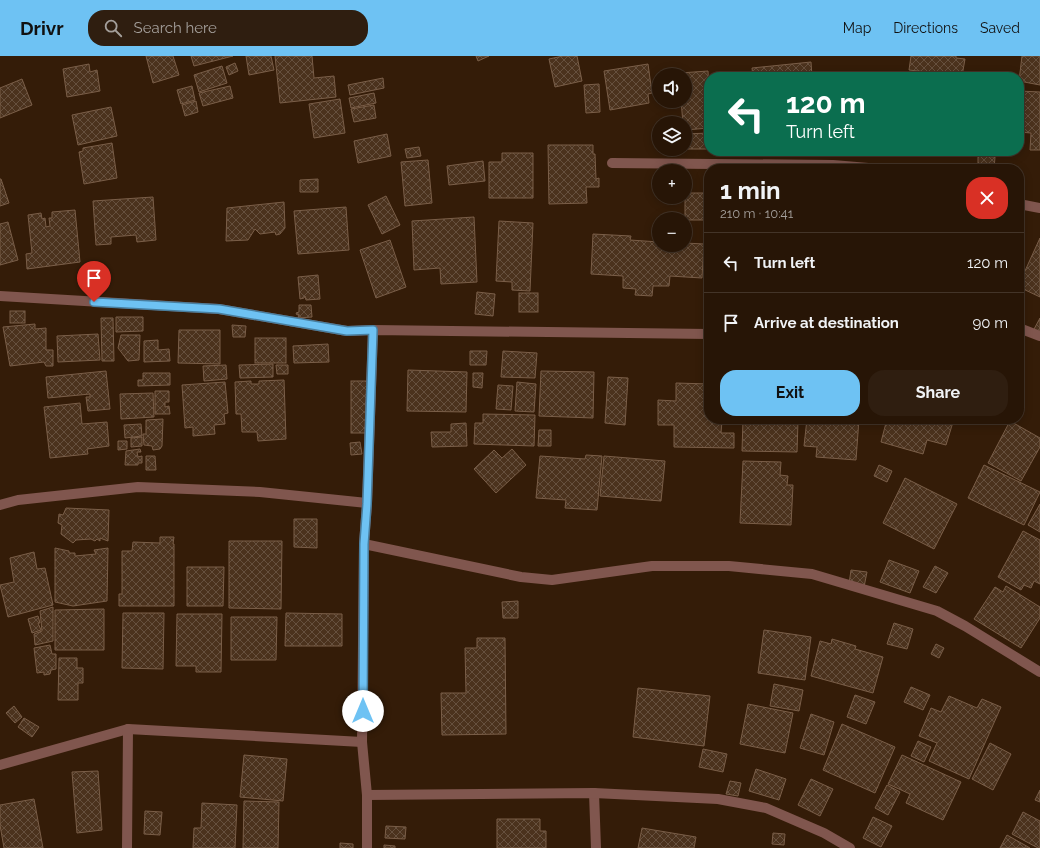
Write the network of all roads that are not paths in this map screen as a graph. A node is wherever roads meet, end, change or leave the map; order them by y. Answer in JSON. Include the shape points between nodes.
{"nodes":[{"id":1,"x":612,"y":163,"type":"dead end"},
{"id":2,"x":722,"y":164,"type":"edge"},
{"id":3,"x":1024,"y":205,"type":"edge"},
{"id":4,"x":1040,"y":208,"type":"edge"},
{"id":5,"x":0,"y":296,"type":"edge"},
{"id":6,"x":373,"y":330,"type":"junction"},
{"id":7,"x":1024,"y":330,"type":"edge"},
{"id":8,"x":704,"y":334,"type":"edge"},
{"id":9,"x":1040,"y":336,"type":"edge"},
{"id":10,"x":0,"y":504,"type":"edge"},
{"id":11,"x":367,"y":504,"type":"junction"},
{"id":12,"x":364,"y":544,"type":"junction"},
{"id":13,"x":1040,"y":672,"type":"edge"},
{"id":14,"x":128,"y":730,"type":"junction"},
{"id":15,"x":362,"y":742,"type":"junction"},
{"id":16,"x":0,"y":765,"type":"edge"},
{"id":17,"x":594,"y":793,"type":"junction"},
{"id":18,"x":367,"y":795,"type":"junction"},
{"id":19,"x":127,"y":848,"type":"edge"},
{"id":20,"x":367,"y":848,"type":"edge"},
{"id":21,"x":596,"y":848,"type":"edge"},
{"id":22,"x":850,"y":848,"type":"edge"}],
"edges":[{"from":1,"to":2,"type":"street"},
{"from":3,"to":4,"type":"street"},
{"from":5,"to":6,"type":"street","via":[[219,309],[347,331]]},
{"from":6,"to":8,"type":"street"},
{"from":6,"to":11,"type":"street"},
{"from":7,"to":9,"type":"street"},
{"from":10,"to":11,"type":"street","via":[[138,487],[260,492]]},
{"from":11,"to":12,"type":"street"},
{"from":12,"to":13,"type":"street","via":[[521,577],[552,580],[652,566],[729,566],[812,574],[937,611]]},
{"from":12,"to":15,"type":"street"},
{"from":14,"to":15,"type":"street"},
{"from":14,"to":16,"type":"street"},
{"from":14,"to":19,"type":"street"},
{"from":15,"to":18,"type":"street"},
{"from":17,"to":18,"type":"street"},
{"from":17,"to":21,"type":"street"},
{"from":17,"to":22,"type":"street","via":[[718,799],[766,808],[824,833]]},
{"from":18,"to":20,"type":"street"}]}
